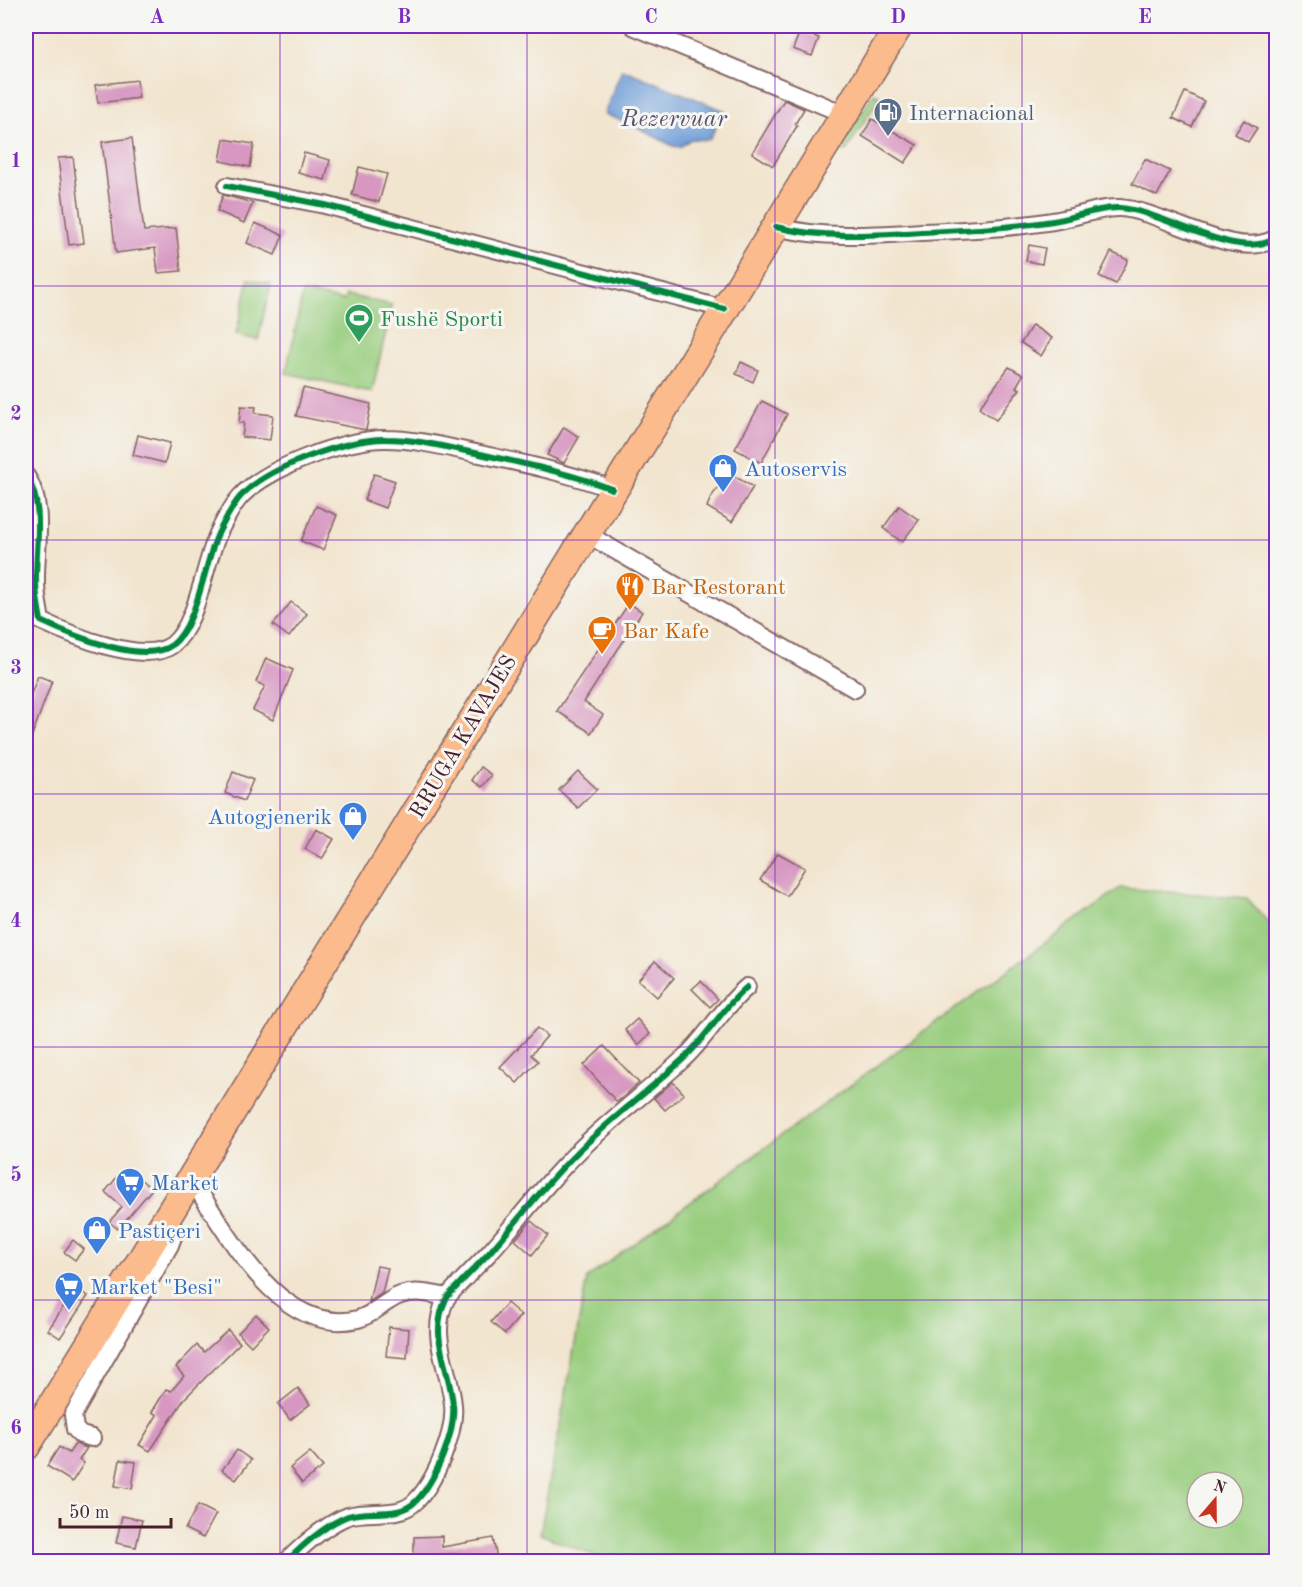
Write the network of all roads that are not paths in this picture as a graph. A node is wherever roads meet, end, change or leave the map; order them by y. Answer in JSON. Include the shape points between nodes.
{"nodes":[{"id":1,"x":633,"y":26,"type":"edge"},
{"id":2,"x":899,"y":26,"type":"edge"},
{"id":3,"x":844,"y":114,"type":"junction"},
{"id":4,"x":227,"y":186,"type":"dead end"},
{"id":5,"x":776,"y":227,"type":"junction"},
{"id":6,"x":1276,"y":238,"type":"edge"},
{"id":7,"x":724,"y":309,"type":"junction"},
{"id":8,"x":26,"y":476,"type":"edge"},
{"id":9,"x":612,"y":489,"type":"junction"},
{"id":10,"x":585,"y":533,"type":"junction"},
{"id":11,"x":855,"y":689,"type":"dead end"},
{"id":12,"x":747,"y":987,"type":"dead end"},
{"id":13,"x":190,"y":1178,"type":"junction"},
{"id":14,"x":169,"y":1211,"type":"junction"},
{"id":15,"x":447,"y":1297,"type":"junction"},
{"id":16,"x":92,"y":1438,"type":"dead end"},
{"id":17,"x":26,"y":1446,"type":"edge"},
{"id":18,"x":286,"y":1562,"type":"edge"}],
"edges":[{"from":1,"to":3,"type":"street"},
{"from":2,"to":3,"type":"main road","name":"RRUGA KAVAJES"},
{"from":3,"to":5,"type":"main road","name":"RRUGA KAVAJES"},
{"from":4,"to":7,"type":"street","via":[[325,205]]},
{"from":5,"to":6,"type":"street","via":[[795,232],[871,235],[983,229],[1054,221],[1116,208],[1141,210],[1232,243],[1255,246]]},
{"from":5,"to":7,"type":"main road","name":"RRUGA KAVAJES"},
{"from":7,"to":9,"type":"main road","name":"RRUGA KAVAJES"},
{"from":8,"to":9,"type":"street","via":[[33,486],[37,512],[36,585],[41,621],[118,648],[154,651],[171,645],[186,628],[221,526],[240,497],[266,477],[336,448],[384,439],[412,441],[554,470]]},
{"from":9,"to":10,"type":"main road","name":"RRUGA KAVAJES"},
{"from":10,"to":11,"type":"street"},
{"from":10,"to":13,"type":"main road","name":"RRUGA KAVAJES"},
{"from":12,"to":15,"type":"street","via":[[722,1010],[682,1061],[567,1162]]},
{"from":13,"to":14,"type":"main road","name":"RRUGA KAVAJES"},
{"from":13,"to":15,"type":"street","via":[[254,1270],[305,1315],[322,1322],[341,1322],[360,1319],[408,1293]]},
{"from":14,"to":16,"type":"street","via":[[174,1234],[170,1245],[73,1414],[75,1429]]},
{"from":14,"to":17,"type":"main road","name":"RRUGA KAVAJES"},
{"from":15,"to":18,"type":"street","via":[[439,1331],[440,1356],[453,1406],[452,1426],[428,1484],[404,1510],[346,1517]]}]}
